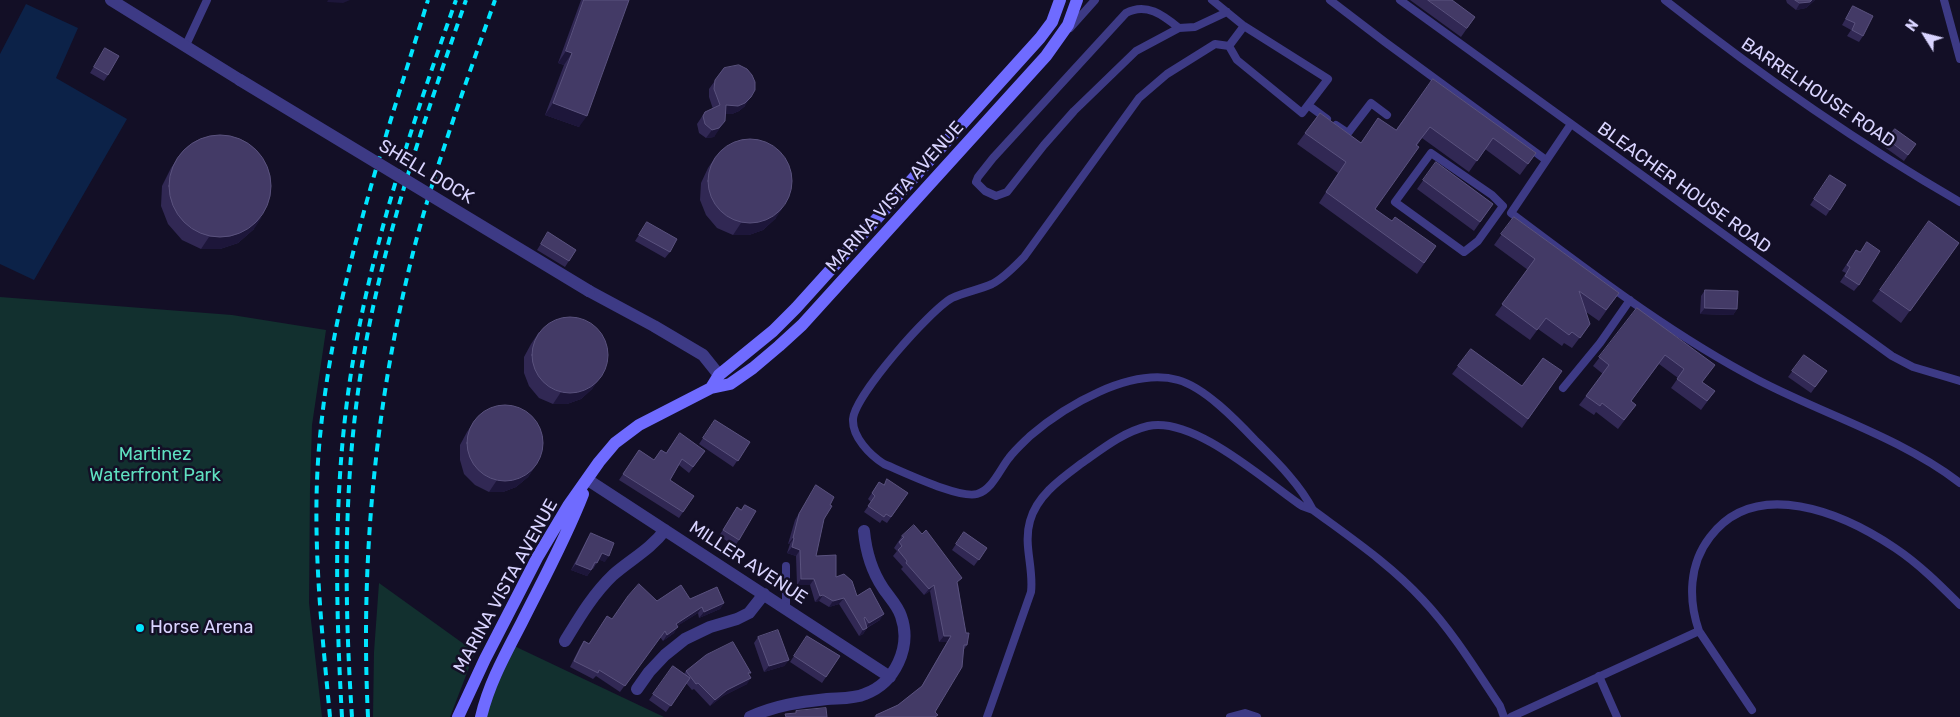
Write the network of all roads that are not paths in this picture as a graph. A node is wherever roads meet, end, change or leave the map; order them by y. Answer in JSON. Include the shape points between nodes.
{"nodes":[{"id":1,"x":111,"y":0,"type":"edge"},
{"id":2,"x":207,"y":0,"type":"edge"},
{"id":3,"x":1060,"y":0,"type":"edge"},
{"id":4,"x":1077,"y":0,"type":"edge"},
{"id":5,"x":1095,"y":0,"type":"edge"},
{"id":6,"x":1212,"y":0,"type":"edge"},
{"id":7,"x":1330,"y":0,"type":"edge"},
{"id":8,"x":1400,"y":0,"type":"edge"},
{"id":9,"x":1665,"y":0,"type":"edge"},
{"id":10,"x":1944,"y":0,"type":"edge"},
{"id":11,"x":1227,"y":12,"type":"junction"},
{"id":12,"x":1244,"y":26,"type":"junction"},
{"id":13,"x":1179,"y":28,"type":"junction"},
{"id":14,"x":1059,"y":40,"type":"junction"},
{"id":15,"x":186,"y":45,"type":"junction"},
{"id":16,"x":1229,"y":46,"type":"junction"},
{"id":17,"x":1960,"y":59,"type":"edge"},
{"id":18,"x":1308,"y":105,"type":"junction"},
{"id":19,"x":1387,"y":114,"type":"dead end"},
{"id":20,"x":1571,"y":124,"type":"junction"},
{"id":21,"x":1546,"y":160,"type":"junction"},
{"id":22,"x":1960,"y":202,"type":"edge"},
{"id":23,"x":1503,"y":206,"type":"joint"},
{"id":24,"x":1630,"y":300,"type":"junction"},
{"id":25,"x":720,"y":375,"type":"junction"},
{"id":26,"x":1960,"y":381,"type":"edge"},
{"id":27,"x":711,"y":388,"type":"junction"},
{"id":28,"x":1563,"y":388,"type":"dead end"},
{"id":29,"x":588,"y":480,"type":"junction"},
{"id":30,"x":1960,"y":483,"type":"edge"},
{"id":31,"x":1313,"y":510,"type":"junction"},
{"id":32,"x":665,"y":530,"type":"junction"},
{"id":33,"x":864,"y":531,"type":"dead end"},
{"id":34,"x":786,"y":566,"type":"dead end"},
{"id":35,"x":764,"y":594,"type":"junction"},
{"id":36,"x":1960,"y":605,"type":"edge"},
{"id":37,"x":786,"y":608,"type":"junction"},
{"id":38,"x":1699,"y":630,"type":"junction"},
{"id":39,"x":564,"y":641,"type":"dead end"},
{"id":40,"x":890,"y":676,"type":"junction"},
{"id":41,"x":1599,"y":676,"type":"junction"},
{"id":42,"x":637,"y":689,"type":"dead end"},
{"id":43,"x":1752,"y":710,"type":"dead end"},
{"id":44,"x":458,"y":717,"type":"edge"},
{"id":45,"x":481,"y":717,"type":"edge"},
{"id":46,"x":750,"y":717,"type":"edge"},
{"id":47,"x":987,"y":717,"type":"edge"},
{"id":48,"x":1230,"y":717,"type":"edge"},
{"id":49,"x":1258,"y":717,"type":"edge"},
{"id":50,"x":1504,"y":717,"type":"edge"},
{"id":51,"x":1511,"y":717,"type":"edge"},
{"id":52,"x":1617,"y":717,"type":"edge"}],
"edges":[{"from":1,"to":15,"type":"street","name":"SHELL DOCK"},
{"from":2,"to":15,"type":"lane"},
{"from":3,"to":25,"type":"main road","name":"MARINA VISTA AVENUE","via":[[1052,22],[1040,38],[803,300],[773,331]]},
{"from":4,"to":14,"type":"main road","name":"MARINA VISTA AVENUE"},
{"from":5,"to":14,"type":"lane"},
{"from":6,"to":11,"type":"lane"},
{"from":7,"to":21,"type":"lane"},
{"from":8,"to":20,"type":"lane","name":"BLEACHER HOUSE ROAD"},
{"from":9,"to":22,"type":"lane","name":"BARRELHOUSE ROAD","via":[[1790,96]]},
{"from":10,"to":17,"type":"lane"},
{"from":11,"to":12,"type":"lane"},
{"from":11,"to":13,"type":"lane","via":[[1195,28]]},
{"from":12,"to":16,"type":"lane"},
{"from":12,"to":18,"type":"lane","via":[[1328,79]]},
{"from":13,"to":13,"type":"lane","via":[[1152,11],[1134,9],[1126,13],[993,158],[978,177],[979,187],[996,196],[1007,192],[1044,145],[1108,77],[1136,51]]},
{"from":14,"to":27,"type":"main road","name":"MARINA VISTA AVENUE","via":[[802,325],[730,384]]},
{"from":15,"to":25,"type":"street","name":"SHELL DOCK","bridge":true,"via":[[589,291],[703,355]]},
{"from":16,"to":18,"type":"lane","via":[[1238,60],[1302,113]]},
{"from":16,"to":31,"type":"lane","via":[[1215,44],[1152,86],[1024,258],[992,284],[952,298],[937,309],[863,395],[853,420],[862,444],[877,460],[948,490],[975,495],[990,485],[1008,458],[1033,433],[1096,392],[1127,381],[1164,377],[1179,380],[1206,396],[1247,432],[1295,483]]},
{"from":18,"to":19,"type":"lane","via":[[1348,134],[1371,103]]},
{"from":20,"to":21,"type":"lane"},
{"from":20,"to":26,"type":"lane","name":"BLEACHER HOUSE ROAD","via":[[1892,356],[1913,367]]},
{"from":21,"to":24,"type":"lane","via":[[1511,213]]},
{"from":23,"to":23,"type":"lane","via":[[1431,153],[1395,202],[1464,252],[1478,241]]},
{"from":24,"to":28,"type":"lane"},
{"from":24,"to":30,"type":"lane","via":[[1760,381],[1887,440]]},
{"from":25,"to":27,"type":"main road","name":"MARINA VISTA AVENUE"},
{"from":27,"to":29,"type":"main road","name":"MARINA VISTA AVENUE","via":[[638,425],[615,443]]},
{"from":29,"to":32,"type":"street","name":"MILLER AVENUE"},
{"from":29,"to":44,"type":"main road","name":"MARINA VISTA AVENUE","via":[[568,506],[537,558]]},
{"from":29,"to":45,"type":"main road","via":[[571,525],[495,674]]},
{"from":31,"to":47,"type":"lane","via":[[1302,506],[1214,445],[1183,429],[1149,426],[1114,441],[1061,478],[1032,512],[1027,536],[1032,570],[1031,592]]},
{"from":31,"to":50,"type":"lane","via":[[1371,553],[1422,599],[1461,649]]},
{"from":32,"to":35,"type":"street","name":"MILLER AVENUE"},
{"from":32,"to":39,"type":"street","via":[[651,546],[606,583]]},
{"from":33,"to":40,"type":"street","via":[[872,568],[901,615],[904,628],[900,659]]},
{"from":34,"to":37,"type":"lane"},
{"from":35,"to":37,"type":"street","name":"MILLER AVENUE"},
{"from":35,"to":42,"type":"street","via":[[749,613],[685,639],[659,660]]},
{"from":36,"to":38,"type":"lane","via":[[1916,564],[1867,532],[1807,508],[1761,504],[1728,518],[1703,545],[1692,577],[1694,616]]},
{"from":37,"to":40,"type":"street","name":"MILLER AVENUE"},
{"from":38,"to":41,"type":"lane"},
{"from":38,"to":43,"type":"lane"},
{"from":40,"to":46,"type":"street","via":[[878,688],[863,695],[782,705]]},
{"from":41,"to":51,"type":"lane"},
{"from":41,"to":52,"type":"lane"},
{"from":48,"to":49,"type":"lane","via":[[1245,713]]}]}
